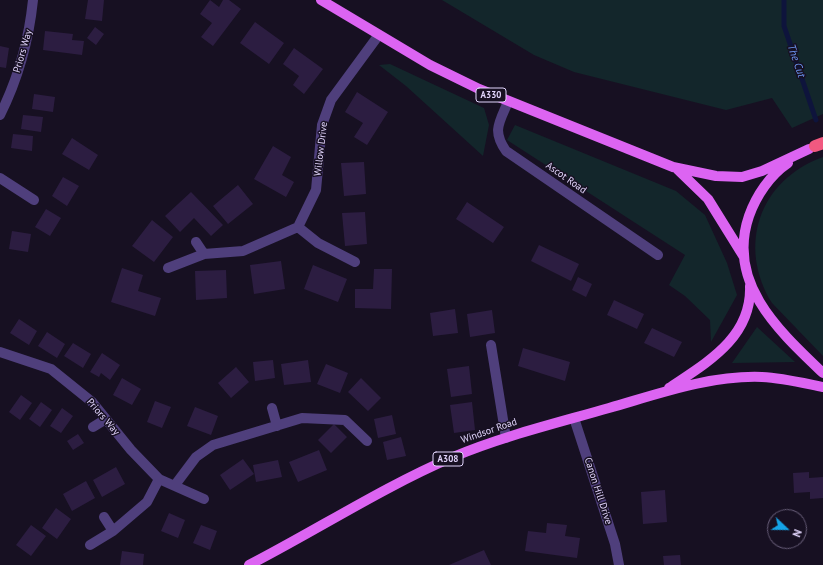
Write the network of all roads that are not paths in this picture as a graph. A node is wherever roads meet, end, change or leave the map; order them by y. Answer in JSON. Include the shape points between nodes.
{"nodes":[{"id":1,"x":33,"y":0,"type":"edge"},
{"id":2,"x":321,"y":0,"type":"edge"},
{"id":3,"x":378,"y":36,"type":"junction"},
{"id":4,"x":4,"y":99,"type":"edge"},
{"id":5,"x":508,"y":102,"type":"junction"},
{"id":6,"x":0,"y":115,"type":"edge"},
{"id":7,"x":818,"y":146,"type":"edge"},
{"id":8,"x":673,"y":166,"type":"junction"},
{"id":9,"x":0,"y":178,"type":"edge"},
{"id":10,"x":34,"y":200,"type":"dead end"},
{"id":11,"x":298,"y":227,"type":"junction"},
{"id":12,"x":196,"y":242,"type":"dead end"},
{"id":13,"x":204,"y":254,"type":"junction"},
{"id":14,"x":658,"y":255,"type":"dead end"},
{"id":15,"x":744,"y":258,"type":"junction"},
{"id":16,"x":355,"y":262,"type":"dead end"},
{"id":17,"x":168,"y":268,"type":"dead end"},
{"id":18,"x":750,"y":286,"type":"junction"},
{"id":19,"x":491,"y":345,"type":"dead end"},
{"id":20,"x":0,"y":352,"type":"edge"},
{"id":21,"x":823,"y":373,"type":"edge"},
{"id":22,"x":823,"y":387,"type":"edge"},
{"id":23,"x":664,"y":392,"type":"junction"},
{"id":24,"x":272,"y":408,"type":"dead end"},
{"id":25,"x":574,"y":418,"type":"junction"},
{"id":26,"x":106,"y":419,"type":"junction"},
{"id":27,"x":278,"y":426,"type":"junction"},
{"id":28,"x":93,"y":427,"type":"dead end"},
{"id":29,"x":506,"y":438,"type":"junction"},
{"id":30,"x":367,"y":441,"type":"dead end"},
{"id":31,"x":159,"y":479,"type":"junction"},
{"id":32,"x":175,"y":485,"type":"junction"},
{"id":33,"x":204,"y":499,"type":"dead end"},
{"id":34,"x":104,"y":517,"type":"dead end"},
{"id":35,"x":113,"y":531,"type":"junction"},
{"id":36,"x":90,"y":545,"type":"dead end"},
{"id":37,"x":249,"y":565,"type":"edge"},
{"id":38,"x":619,"y":565,"type":"edge"}],
"edges":[{"from":1,"to":4,"type":"street","name":"Priors Way","via":[[30,33]]},
{"from":2,"to":3,"type":"main road","number":"A330"},
{"from":3,"to":5,"type":"main road","number":"A330","via":[[430,65]]},
{"from":3,"to":11,"type":"street","name":"Willow Drive","via":[[331,100],[322,125],[316,190]]},
{"from":4,"to":6,"type":"street","name":"Priors Way"},
{"from":5,"to":8,"type":"main road","number":"A330"},
{"from":5,"to":14,"type":"street","name":"Ascot Road","via":[[497,132],[499,141],[506,151]]},
{"from":7,"to":8,"type":"main road","number":"A330","via":[[742,177],[716,176]]},
{"from":7,"to":15,"type":"main road","via":[[786,164],[759,195],[747,223]]},
{"from":8,"to":15,"type":"main road","number":"A330","via":[[708,199]]},
{"from":9,"to":10,"type":"street"},
{"from":11,"to":13,"type":"street","via":[[243,251]]},
{"from":11,"to":16,"type":"street","via":[[318,243]]},
{"from":12,"to":13,"type":"street"},
{"from":13,"to":17,"type":"street"},
{"from":15,"to":18,"type":"main road"},
{"from":18,"to":21,"type":"main road","via":[[757,300],[776,324]]},
{"from":18,"to":23,"type":"main road","name":"Windsor Road","number":"A308","via":[[749,305],[733,339],[713,358]]},
{"from":19,"to":29,"type":"street"},
{"from":20,"to":26,"type":"street","name":"Priors Way","via":[[51,369],[92,402]]},
{"from":22,"to":23,"type":"main road","name":"Windsor Road","number":"A308","via":[[782,379],[746,377],[717,380]]},
{"from":23,"to":25,"type":"main road","name":"Windsor Road","number":"A308"},
{"from":24,"to":27,"type":"street"},
{"from":25,"to":29,"type":"main road","name":"Windsor Road","number":"A308"},
{"from":25,"to":38,"type":"street","name":"Canon Hill Drive","via":[[615,544]]},
{"from":26,"to":28,"type":"street"},
{"from":26,"to":31,"type":"street","name":"Priors Way"},
{"from":27,"to":30,"type":"street","via":[[302,418],[344,420]]},
{"from":27,"to":32,"type":"street","via":[[213,445],[196,457]]},
{"from":29,"to":37,"type":"main road","name":"Windsor Road","number":"A308","via":[[434,466]]},
{"from":31,"to":32,"type":"street","name":"Priors Way"},
{"from":31,"to":35,"type":"street","via":[[147,502]]},
{"from":32,"to":33,"type":"street","name":"Priors Way"},
{"from":34,"to":35,"type":"street"},
{"from":35,"to":36,"type":"street"}]}
